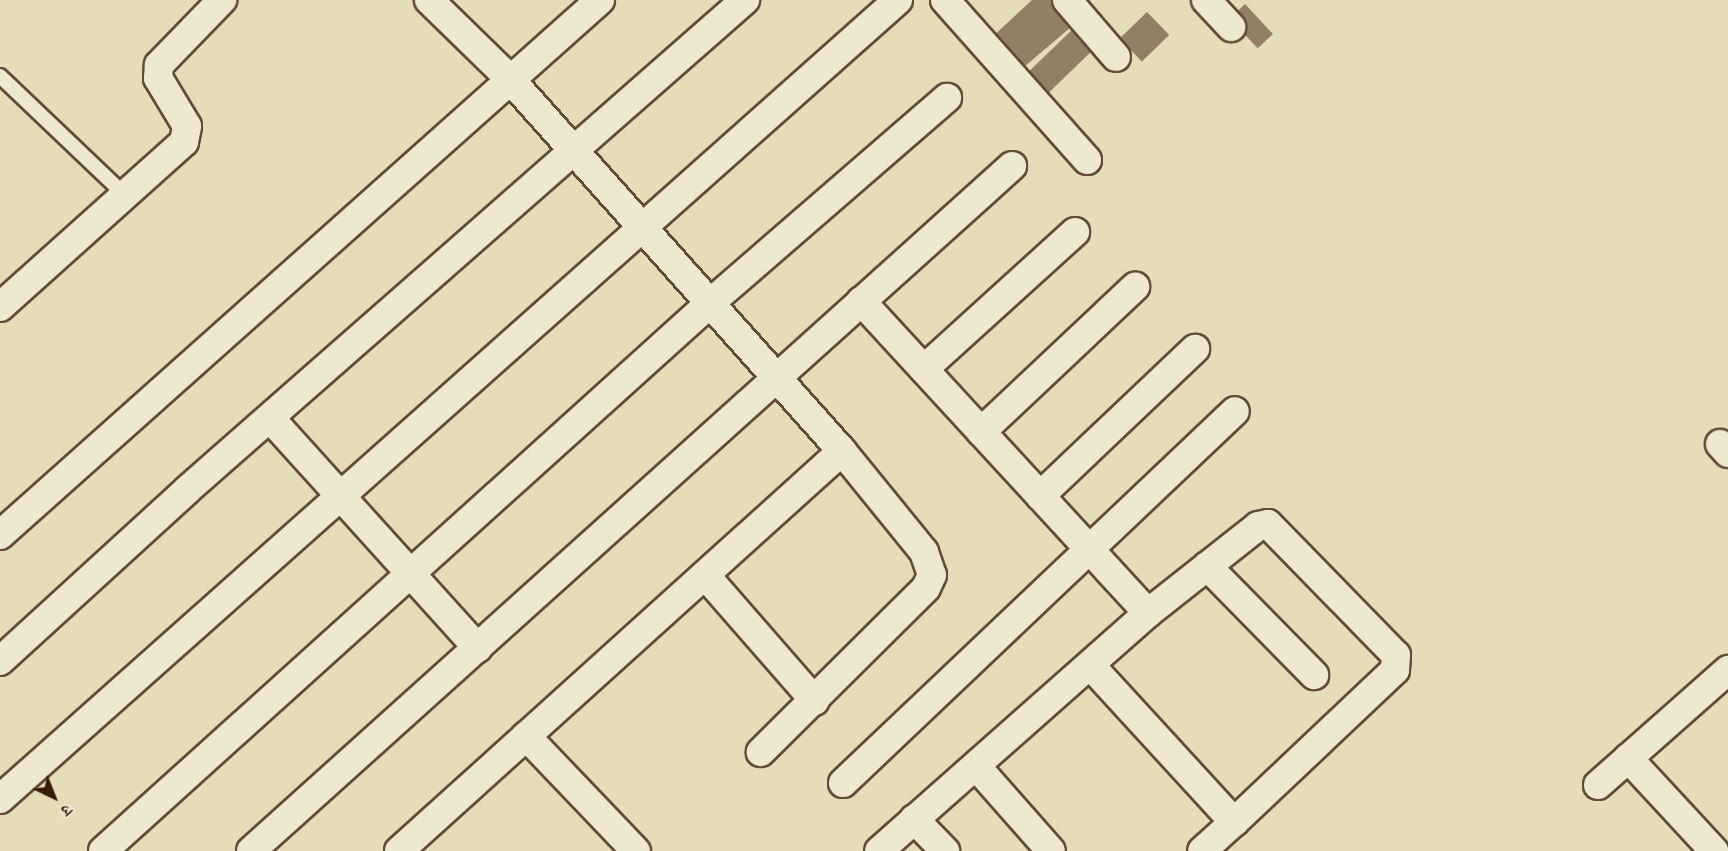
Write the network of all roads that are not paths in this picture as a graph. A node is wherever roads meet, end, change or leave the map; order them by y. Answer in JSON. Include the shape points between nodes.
{"nodes":[{"id":1,"x":222,"y":0,"type":"edge"},
{"id":2,"x":429,"y":0,"type":"edge"},
{"id":3,"x":600,"y":0,"type":"edge"},
{"id":4,"x":745,"y":0,"type":"edge"},
{"id":5,"x":898,"y":0,"type":"edge"},
{"id":6,"x":945,"y":0,"type":"edge"},
{"id":7,"x":1067,"y":0,"type":"edge"},
{"id":8,"x":1206,"y":0,"type":"edge"},
{"id":9,"x":1231,"y":27,"type":"dead end"},
{"id":10,"x":1116,"y":57,"type":"dead end"},
{"id":11,"x":0,"y":76,"type":"edge"},
{"id":12,"x":509,"y":78,"type":"junction"},
{"id":13,"x":947,"y":98,"type":"dead end"},
{"id":14,"x":574,"y":153,"type":"junction"},
{"id":15,"x":1087,"y":160,"type":"dead end"},
{"id":16,"x":1012,"y":166,"type":"dead end"},
{"id":17,"x":126,"y":196,"type":"junction"},
{"id":18,"x":643,"y":230,"type":"junction"},
{"id":19,"x":1075,"y":232,"type":"dead end"},
{"id":20,"x":1135,"y":287,"type":"dead end"},
{"id":21,"x":861,"y":301,"type":"junction"},
{"id":22,"x":709,"y":304,"type":"junction"},
{"id":23,"x":0,"y":307,"type":"edge"},
{"id":24,"x":1195,"y":349,"type":"dead end"},
{"id":25,"x":924,"y":369,"type":"junction"},
{"id":26,"x":774,"y":378,"type":"junction"},
{"id":27,"x":1234,"y":411,"type":"dead end"},
{"id":28,"x":270,"y":418,"type":"junction"},
{"id":29,"x":981,"y":432,"type":"junction"},
{"id":30,"x":842,"y":451,"type":"junction"},
{"id":31,"x":1040,"y":496,"type":"junction"},
{"id":32,"x":341,"y":497,"type":"junction"},
{"id":33,"x":0,"y":535,"type":"edge"},
{"id":34,"x":1090,"y":550,"type":"junction"},
{"id":35,"x":1207,"y":566,"type":"junction"},
{"id":36,"x":705,"y":575,"type":"junction"},
{"id":37,"x":410,"y":576,"type":"junction"},
{"id":38,"x":1148,"y":613,"type":"junction"},
{"id":39,"x":478,"y":648,"type":"junction"},
{"id":40,"x":0,"y":661,"type":"edge"},
{"id":41,"x":1091,"y":666,"type":"junction"},
{"id":42,"x":1314,"y":675,"type":"dead end"},
{"id":43,"x":1722,"y":687,"type":"edge"},
{"id":44,"x":815,"y":701,"type":"junction"},
{"id":45,"x":526,"y":736,"type":"junction"},
{"id":46,"x":761,"y":752,"type":"dead end"},
{"id":47,"x":1628,"y":758,"type":"junction"},
{"id":48,"x":976,"y":766,"type":"junction"},
{"id":49,"x":843,"y":783,"type":"dead end"},
{"id":50,"x":1598,"y":785,"type":"dead end"},
{"id":51,"x":0,"y":799,"type":"edge"},
{"id":52,"x":914,"y":819,"type":"junction"},
{"id":53,"x":1234,"y":822,"type":"junction"},
{"id":54,"x":103,"y":851,"type":"edge"},
{"id":55,"x":251,"y":851,"type":"edge"},
{"id":56,"x":399,"y":851,"type":"edge"},
{"id":57,"x":636,"y":851,"type":"edge"},
{"id":58,"x":879,"y":851,"type":"edge"},
{"id":59,"x":945,"y":851,"type":"edge"},
{"id":60,"x":1051,"y":851,"type":"edge"},
{"id":61,"x":1202,"y":851,"type":"edge"},
{"id":62,"x":1714,"y":851,"type":"edge"}],
"edges":[{"from":1,"to":17,"type":"street","via":[[159,65],[158,78],[187,126],[184,142]]},
{"from":2,"to":12,"type":"street"},
{"from":3,"to":12,"type":"street"},
{"from":4,"to":14,"type":"street"},
{"from":5,"to":18,"type":"street"},
{"from":6,"to":15,"type":"street"},
{"from":7,"to":10,"type":"street"},
{"from":8,"to":9,"type":"street"},
{"from":11,"to":17,"type":"lane"},
{"from":12,"to":14,"type":"street"},
{"from":12,"to":33,"type":"street"},
{"from":13,"to":22,"type":"street"},
{"from":14,"to":18,"type":"street"},
{"from":14,"to":28,"type":"street"},
{"from":16,"to":21,"type":"street"},
{"from":17,"to":23,"type":"street"},
{"from":18,"to":22,"type":"street"},
{"from":18,"to":32,"type":"street"},
{"from":19,"to":25,"type":"street"},
{"from":20,"to":29,"type":"street"},
{"from":21,"to":25,"type":"street"},
{"from":21,"to":26,"type":"street"},
{"from":22,"to":26,"type":"street"},
{"from":22,"to":37,"type":"street"},
{"from":24,"to":31,"type":"street"},
{"from":25,"to":29,"type":"street"},
{"from":26,"to":30,"type":"street"},
{"from":26,"to":39,"type":"street"},
{"from":27,"to":34,"type":"street"},
{"from":28,"to":32,"type":"street"},
{"from":28,"to":40,"type":"street"},
{"from":29,"to":31,"type":"street"},
{"from":30,"to":36,"type":"street"},
{"from":30,"to":44,"type":"street","via":[[924,552],[932,575],[926,588]]},
{"from":31,"to":34,"type":"street"},
{"from":32,"to":37,"type":"street"},
{"from":32,"to":51,"type":"street"},
{"from":34,"to":38,"type":"street"},
{"from":34,"to":49,"type":"street"},
{"from":35,"to":38,"type":"street"},
{"from":35,"to":42,"type":"street"},
{"from":35,"to":53,"type":"street","via":[[1258,526],[1268,524],[1390,646],[1398,660],[1395,670]]},
{"from":36,"to":44,"type":"street"},
{"from":36,"to":45,"type":"street"},
{"from":37,"to":39,"type":"street"},
{"from":37,"to":54,"type":"street"},
{"from":38,"to":41,"type":"street"},
{"from":39,"to":55,"type":"street"},
{"from":41,"to":48,"type":"street"},
{"from":41,"to":53,"type":"street"},
{"from":43,"to":47,"type":"street"},
{"from":44,"to":46,"type":"street"},
{"from":45,"to":56,"type":"street"},
{"from":45,"to":57,"type":"street"},
{"from":47,"to":50,"type":"street"},
{"from":47,"to":62,"type":"street"},
{"from":48,"to":52,"type":"street"},
{"from":48,"to":60,"type":"street"},
{"from":52,"to":58,"type":"street"},
{"from":52,"to":59,"type":"street"},
{"from":53,"to":61,"type":"street"}]}
